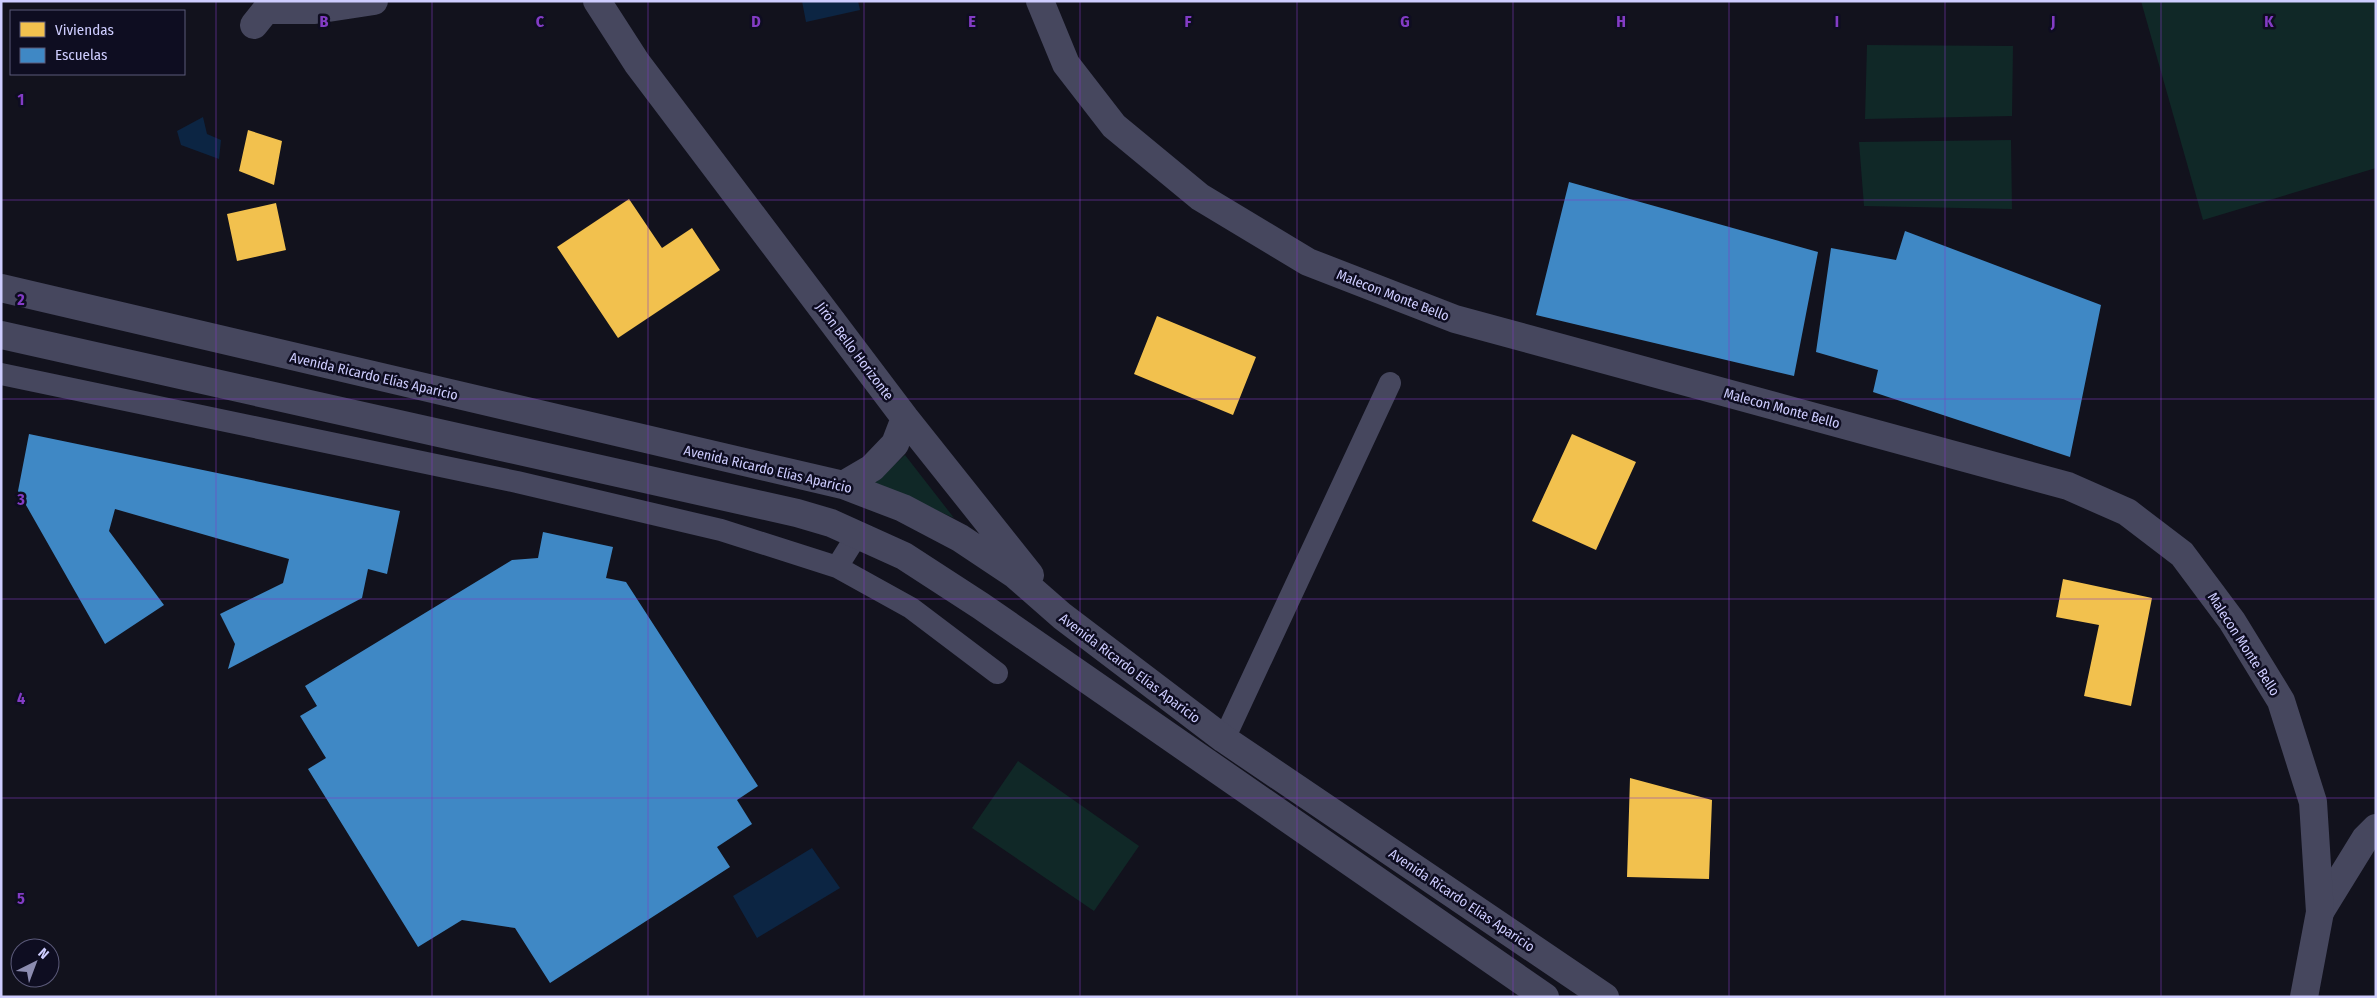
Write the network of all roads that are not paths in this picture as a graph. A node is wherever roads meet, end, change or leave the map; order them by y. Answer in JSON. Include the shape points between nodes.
{"nodes":[{"id":1,"x":374,"y":1,"type":"edge"},
{"id":2,"x":597,"y":1,"type":"edge"},
{"id":3,"x":1040,"y":1,"type":"edge"},
{"id":4,"x":254,"y":25,"type":"dead end"},
{"id":5,"x":1,"y":288,"type":"edge"},
{"id":6,"x":1,"y":335,"type":"edge"},
{"id":7,"x":1,"y":374,"type":"edge"},
{"id":8,"x":1390,"y":383,"type":"dead end"},
{"id":9,"x":905,"y":418,"type":"junction"},
{"id":10,"x":843,"y":485,"type":"junction"},
{"id":11,"x":858,"y":535,"type":"junction"},
{"id":12,"x":837,"y":567,"type":"junction"},
{"id":13,"x":1062,"y":616,"type":"junction"},
{"id":14,"x":997,"y":673,"type":"dead end"},
{"id":15,"x":1116,"y":698,"type":"junction"},
{"id":16,"x":1224,"y":739,"type":"junction"},
{"id":17,"x":2376,"y":828,"type":"edge"},
{"id":18,"x":2320,"y":912,"type":"junction"},
{"id":19,"x":2309,"y":968,"type":"junction"},
{"id":20,"x":1545,"y":997,"type":"edge"},
{"id":21,"x":1605,"y":997,"type":"edge"},
{"id":22,"x":2293,"y":997,"type":"edge"},
{"id":23,"x":2304,"y":997,"type":"edge"}],
"edges":[{"from":1,"to":4,"type":"street","via":[[315,10],[266,10]]},
{"from":2,"to":9,"type":"street","name":"Jirón Bello Horizonte","via":[[638,64]]},
{"from":3,"to":18,"type":"street","name":"Malecon Monte Bello","via":[[1066,64],[1114,126],[1200,197],[1308,262],[1454,319],[2068,486],[2127,512],[2182,554],[2232,621],[2281,701],[2313,802]]},
{"from":5,"to":10,"type":"street","name":"Avenida Ricardo Elías Aparicio"},
{"from":6,"to":11,"type":"street","via":[[797,513]]},
{"from":7,"to":12,"type":"lane","via":[[517,482],[721,530]]},
{"from":8,"to":16,"type":"lane"},
{"from":9,"to":10,"type":"street","via":[[895,444],[872,468]]},
{"from":9,"to":13,"type":"street","name":"Jirón Bello Horizonte"},
{"from":10,"to":13,"type":"street","name":"Avenida Ricardo Elías Aparicio","via":[[903,508],[960,538],[1014,574]]},
{"from":11,"to":12,"type":"lane"},
{"from":11,"to":15,"type":"street","via":[[904,556]]},
{"from":12,"to":14,"type":"lane","via":[[911,608]]},
{"from":13,"to":15,"type":"street","name":"Jirón Bello Horizonte"},
{"from":13,"to":16,"type":"street","name":"Avenida Ricardo Elías Aparicio"},
{"from":15,"to":20,"type":"street"},
{"from":16,"to":21,"type":"street","name":"Avenida Ricardo Elías Aparicio"},
{"from":17,"to":18,"type":"street","via":[[2365,839]]},
{"from":18,"to":19,"type":"street","name":"Malecon Monte Bello"},
{"from":19,"to":22,"type":"street","name":"Malecon Monte Bello"},
{"from":19,"to":23,"type":"street","name":"Malecon Monte Bello"}]}
